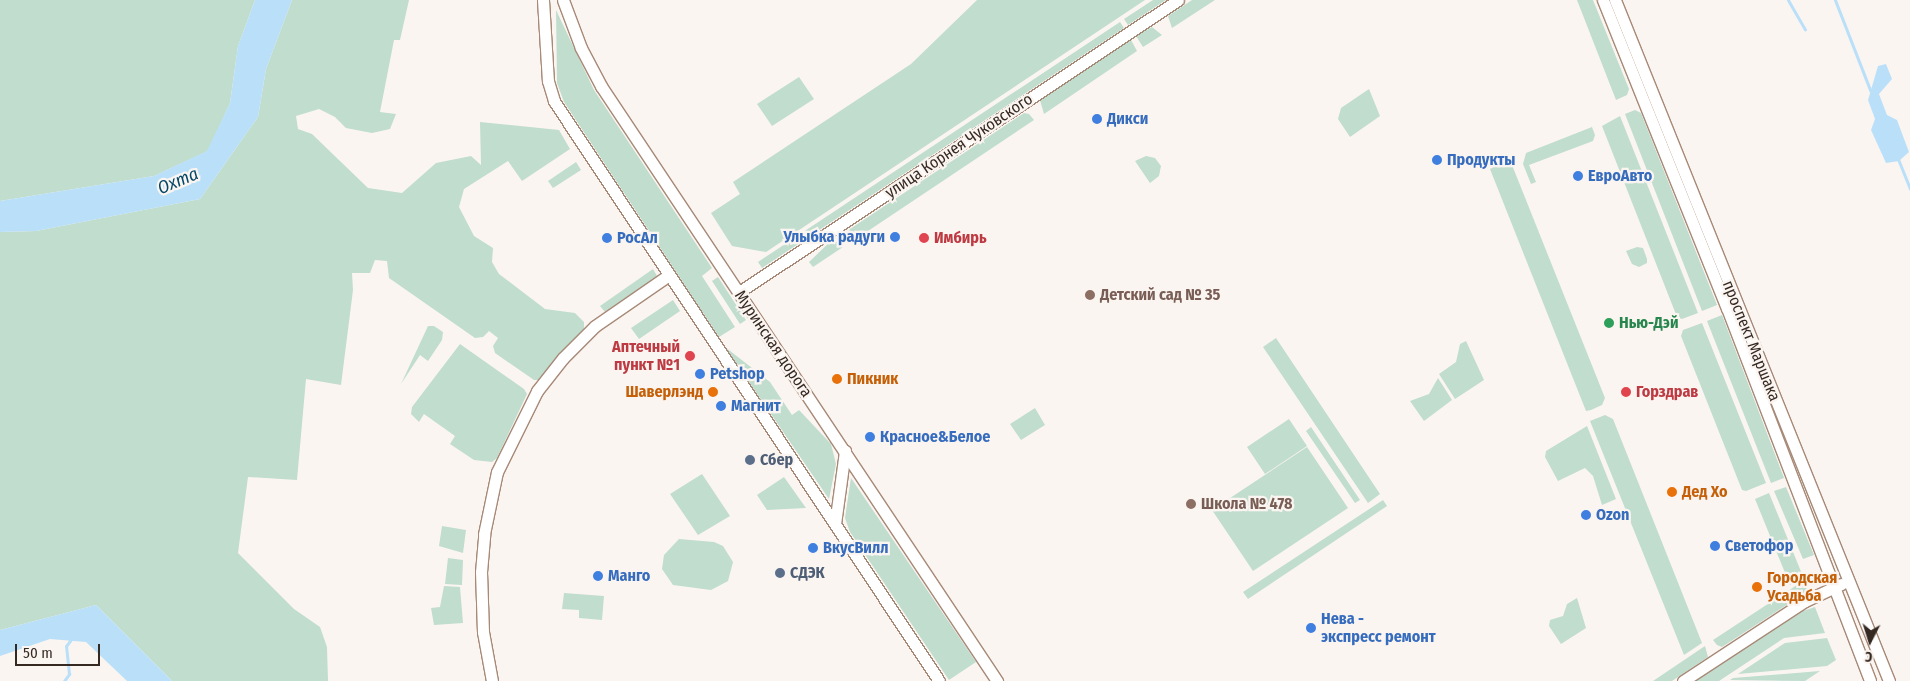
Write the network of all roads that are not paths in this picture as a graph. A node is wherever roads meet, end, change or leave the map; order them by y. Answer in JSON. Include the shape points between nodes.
{"nodes":[{"id":1,"x":543,"y":0,"type":"edge"},
{"id":2,"x":562,"y":0,"type":"edge"},
{"id":3,"x":1178,"y":0,"type":"edge"},
{"id":4,"x":1603,"y":0,"type":"edge"},
{"id":5,"x":1615,"y":0,"type":"edge"},
{"id":6,"x":668,"y":275,"type":"junction"},
{"id":7,"x":739,"y":292,"type":"junction"},
{"id":8,"x":845,"y":452,"type":"junction"},
{"id":9,"x":835,"y":524,"type":"junction"},
{"id":10,"x":1848,"y":580,"type":"junction"},
{"id":11,"x":1834,"y":587,"type":"junction"},
{"id":12,"x":492,"y":681,"type":"edge"},
{"id":13,"x":939,"y":681,"type":"edge"},
{"id":14,"x":998,"y":681,"type":"edge"},
{"id":15,"x":1683,"y":681,"type":"edge"},
{"id":16,"x":1870,"y":681,"type":"edge"},
{"id":17,"x":1889,"y":681,"type":"edge"}],
"edges":[{"from":1,"to":6,"type":"street","via":[[548,81],[554,101]]},
{"from":2,"to":7,"type":"street","name":"Муринская дорога","via":[[581,48],[601,86]]},
{"from":3,"to":7,"type":"street","name":"улица Корнея Чуковского"},
{"from":4,"to":11,"type":"street","name":"проспект Маршака"},
{"from":5,"to":10,"type":"street","name":"проспект Маршака"},
{"from":6,"to":9,"type":"street"},
{"from":6,"to":12,"type":"street","via":[[595,326],[563,358],[537,391],[497,472],[484,534],[481,572],[483,632]]},
{"from":7,"to":8,"type":"street","name":"Муринская дорога"},
{"from":8,"to":9,"type":"street"},
{"from":8,"to":14,"type":"street","name":"Муринская дорога"},
{"from":9,"to":13,"type":"street"},
{"from":10,"to":11,"type":"street"},
{"from":10,"to":17,"type":"street","name":"проспект Маршака"},
{"from":11,"to":15,"type":"street","via":[[1804,601]]},
{"from":11,"to":16,"type":"street","name":"проспект Маршака"}]}
